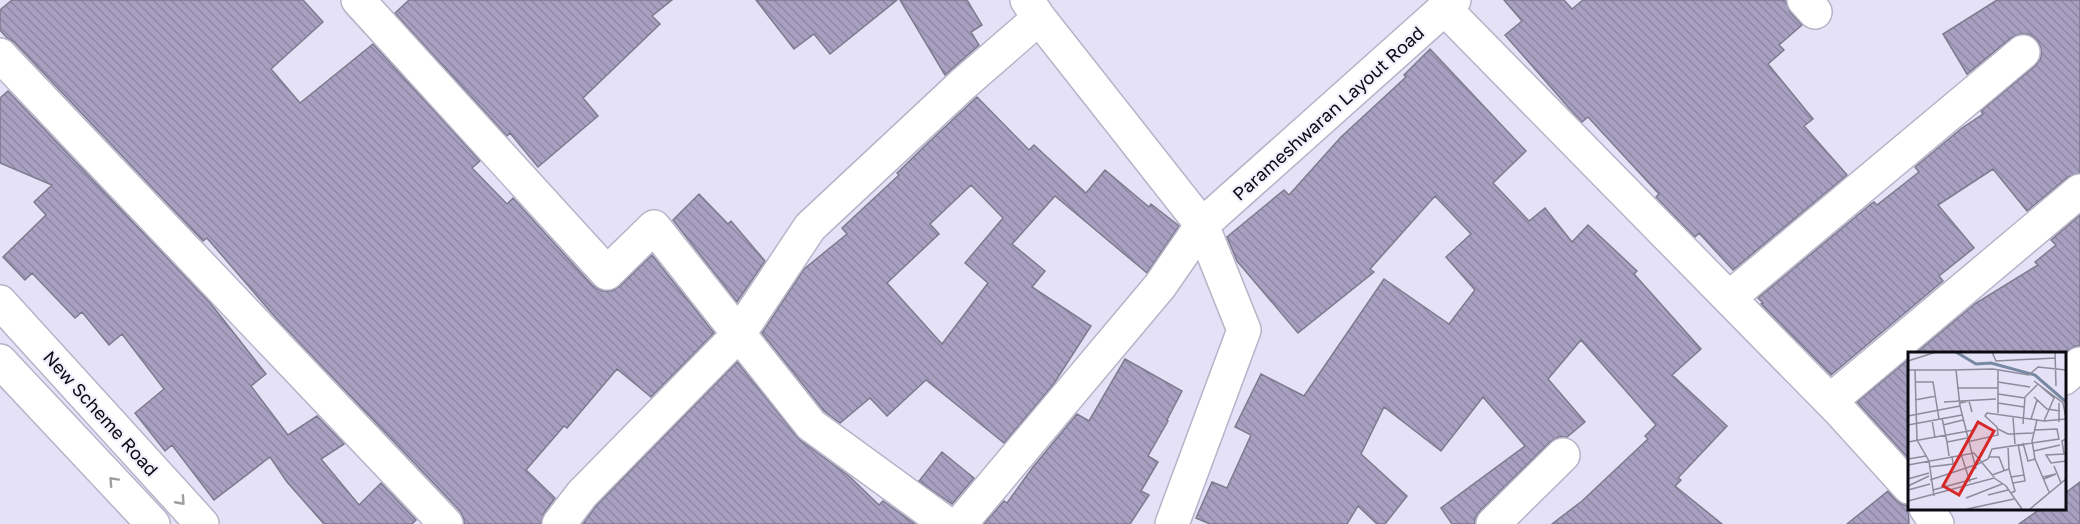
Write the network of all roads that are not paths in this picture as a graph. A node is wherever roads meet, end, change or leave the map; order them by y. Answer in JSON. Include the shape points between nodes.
{"nodes":[{"id":1,"x":358,"y":0,"type":"edge"},
{"id":2,"x":1449,"y":4,"type":"edge"},
{"id":3,"x":1033,"y":9,"type":"edge"},
{"id":4,"x":2023,"y":52,"type":"dead end"},
{"id":5,"x":0,"y":55,"type":"edge"},
{"id":6,"x":2080,"y":191,"type":"edge"},
{"id":7,"x":1202,"y":225,"type":"junction"},
{"id":8,"x":1729,"y":298,"type":"junction"},
{"id":9,"x":0,"y":302,"type":"edge"},
{"id":10,"x":738,"y":335,"type":"junction"},
{"id":11,"x":0,"y":361,"type":"edge"},
{"id":12,"x":2080,"y":364,"type":"edge"},
{"id":13,"x":2065,"y":377,"type":"edge"},
{"id":14,"x":1830,"y":401,"type":"junction"},
{"id":15,"x":1563,"y":455,"type":"dead end"},
{"id":16,"x":1908,"y":486,"type":"edge"},
{"id":17,"x":1927,"y":509,"type":"edge"},
{"id":18,"x":153,"y":524,"type":"edge"},
{"id":19,"x":202,"y":524,"type":"edge"},
{"id":20,"x":446,"y":524,"type":"edge"},
{"id":21,"x":559,"y":524,"type":"edge"},
{"id":22,"x":947,"y":524,"type":"edge"},
{"id":23,"x":960,"y":524,"type":"edge"},
{"id":24,"x":1172,"y":524,"type":"edge"},
{"id":25,"x":1493,"y":524,"type":"edge"},
{"id":26,"x":1937,"y":524,"type":"edge"}],
"edges":[{"from":1,"to":10,"type":"street","via":[[607,273],[654,227]]},
{"from":2,"to":7,"type":"street","name":"Parameshwaran Layout Road"},
{"from":2,"to":8,"type":"street"},
{"from":3,"to":7,"type":"street"},
{"from":3,"to":10,"type":"street","via":[[962,85],[810,227]]},
{"from":4,"to":8,"type":"street"},
{"from":5,"to":20,"type":"street"},
{"from":6,"to":14,"type":"street"},
{"from":7,"to":23,"type":"street","name":"Parameshwaran Layout Road","via":[[1160,286]]},
{"from":7,"to":24,"type":"street","via":[[1244,330]]},
{"from":8,"to":14,"type":"street"},
{"from":9,"to":19,"type":"street","name":"New Scheme Road","one_way":true},
{"from":10,"to":21,"type":"street","via":[[582,494]]},
{"from":10,"to":22,"type":"street","via":[[811,425]]},
{"from":18,"to":11,"type":"street","name":"New Scheme Road","one_way":true},
{"from":12,"to":13,"type":"street"},
{"from":14,"to":16,"type":"street"},
{"from":15,"to":25,"type":"street"},
{"from":17,"to":26,"type":"street"}]}
